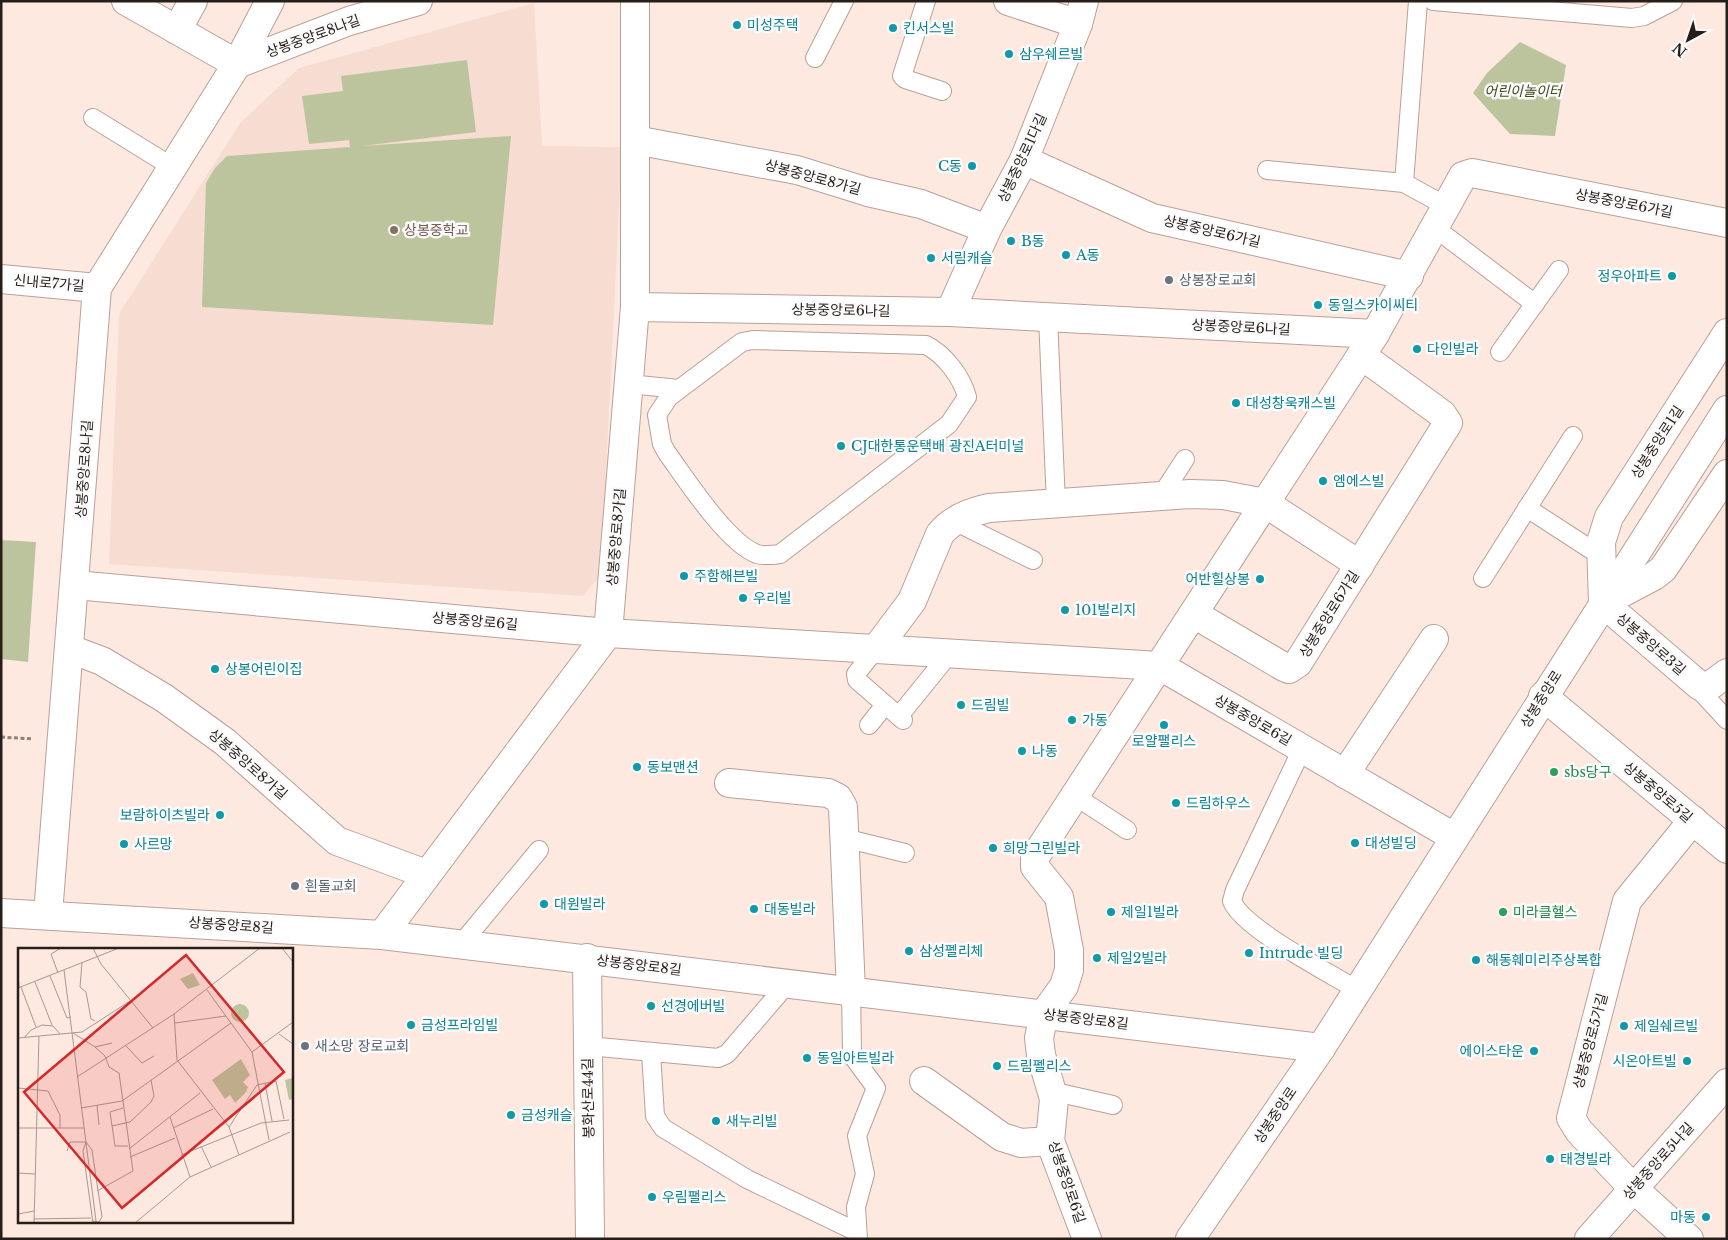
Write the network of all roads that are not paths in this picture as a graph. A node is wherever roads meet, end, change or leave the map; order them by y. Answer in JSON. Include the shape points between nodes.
{"nodes":[{"id":1,"x":126,"y":1,"type":"edge"},
{"id":2,"x":193,"y":1,"type":"edge"},
{"id":3,"x":270,"y":1,"type":"edge"},
{"id":4,"x":418,"y":1,"type":"edge"},
{"id":5,"x":634,"y":1,"type":"edge"},
{"id":6,"x":844,"y":1,"type":"edge"},
{"id":7,"x":926,"y":1,"type":"edge"},
{"id":8,"x":1008,"y":1,"type":"edge"},
{"id":9,"x":1418,"y":1,"type":"edge"},
{"id":10,"x":1433,"y":1,"type":"edge"},
{"id":11,"x":1673,"y":1,"type":"edge"},
{"id":12,"x":1081,"y":13,"type":"edge"},
{"id":13,"x":177,"y":30,"type":"junction"},
{"id":14,"x":815,"y":58,"type":"dead end"},
{"id":15,"x":237,"y":64,"type":"junction"},
{"id":16,"x":942,"y":91,"type":"dead end"},
{"id":17,"x":93,"y":118,"type":"dead end"},
{"id":18,"x":635,"y":140,"type":"junction"},
{"id":19,"x":1024,"y":160,"type":"junction"},
{"id":20,"x":174,"y":168,"type":"junction"},
{"id":21,"x":1267,"y":170,"type":"dead end"},
{"id":22,"x":1404,"y":183,"type":"junction"},
{"id":23,"x":1440,"y":217,"type":"junction"},
{"id":24,"x":1727,"y":223,"type":"edge"},
{"id":25,"x":988,"y":229,"type":"junction"},
{"id":26,"x":1559,"y":270,"type":"dead end"},
{"id":27,"x":1409,"y":276,"type":"junction"},
{"id":28,"x":1,"y":279,"type":"edge"},
{"id":29,"x":97,"y":288,"type":"junction"},
{"id":30,"x":1535,"y":304,"type":"junction"},
{"id":31,"x":635,"y":307,"type":"junction"},
{"id":32,"x":950,"y":312,"type":"junction"},
{"id":33,"x":1048,"y":316,"type":"junction"},
{"id":34,"x":1727,"y":333,"type":"edge"},
{"id":35,"x":1368,"y":344,"type":"junction"},
{"id":36,"x":1500,"y":352,"type":"dead end"},
{"id":37,"x":629,"y":384,"type":"junction"},
{"id":38,"x":679,"y":389,"type":"junction"},
{"id":39,"x":1727,"y":410,"type":"edge"},
{"id":40,"x":1573,"y":436,"type":"dead end"},
{"id":41,"x":1185,"y":459,"type":"dead end"},
{"id":42,"x":1727,"y":474,"type":"edge"},
{"id":43,"x":1161,"y":496,"type":"junction"},
{"id":44,"x":1265,"y":503,"type":"junction"},
{"id":45,"x":1056,"y":504,"type":"junction"},
{"id":46,"x":1527,"y":508,"type":"junction"},
{"id":47,"x":954,"y":522,"type":"junction"},
{"id":48,"x":1602,"y":556,"type":"junction"},
{"id":49,"x":1033,"y":560,"type":"dead end"},
{"id":50,"x":1360,"y":565,"type":"junction"},
{"id":51,"x":1483,"y":578,"type":"dead end"},
{"id":52,"x":75,"y":586,"type":"junction"},
{"id":53,"x":1603,"y":602,"type":"junction"},
{"id":54,"x":1194,"y":614,"type":"junction"},
{"id":55,"x":608,"y":633,"type":"junction"},
{"id":56,"x":1434,"y":639,"type":"dead end"},
{"id":57,"x":70,"y":649,"type":"junction"},
{"id":58,"x":876,"y":649,"type":"junction"},
{"id":59,"x":950,"y":654,"type":"junction"},
{"id":60,"x":1160,"y":666,"type":"junction"},
{"id":61,"x":1727,"y":674,"type":"edge"},
{"id":62,"x":1700,"y":686,"type":"junction"},
{"id":63,"x":1543,"y":696,"type":"junction"},
{"id":64,"x":885,"y":705,"type":"junction"},
{"id":65,"x":1727,"y":720,"type":"edge"},
{"id":66,"x":868,"y":725,"type":"dead end"},
{"id":67,"x":1302,"y":749,"type":"junction"},
{"id":68,"x":1345,"y":774,"type":"junction"},
{"id":69,"x":729,"y":783,"type":"dead end"},
{"id":70,"x":1075,"y":796,"type":"junction"},
{"id":71,"x":1692,"y":820,"type":"junction"},
{"id":72,"x":1127,"y":830,"type":"dead end"},
{"id":73,"x":1454,"y":837,"type":"junction"},
{"id":74,"x":844,"y":838,"type":"junction"},
{"id":75,"x":1727,"y":849,"type":"edge"},
{"id":76,"x":539,"y":850,"type":"dead end"},
{"id":77,"x":905,"y":853,"type":"dead end"},
{"id":78,"x":426,"y":874,"type":"junction"},
{"id":79,"x":1,"y":913,"type":"edge"},
{"id":80,"x":48,"y":914,"type":"junction"},
{"id":81,"x":382,"y":935,"type":"junction"},
{"id":82,"x":461,"y":944,"type":"junction"},
{"id":83,"x":587,"y":958,"type":"junction"},
{"id":84,"x":788,"y":983,"type":"junction"},
{"id":85,"x":1358,"y":990,"type":"junction"},
{"id":86,"x":851,"y":991,"type":"junction"},
{"id":87,"x":1044,"y":1014,"type":"junction"},
{"id":88,"x":588,"y":1046,"type":"junction"},
{"id":89,"x":1321,"y":1048,"type":"junction"},
{"id":90,"x":651,"y":1053,"type":"junction"},
{"id":91,"x":924,"y":1081,"type":"dead end"},
{"id":92,"x":1727,"y":1083,"type":"edge"},
{"id":93,"x":1051,"y":1091,"type":"junction"},
{"id":94,"x":1113,"y":1105,"type":"dead end"},
{"id":95,"x":1050,"y":1141,"type":"junction"},
{"id":96,"x":1633,"y":1188,"type":"junction"},
{"id":97,"x":858,"y":1236,"type":"edge"},
{"id":98,"x":590,"y":1239,"type":"edge"},
{"id":99,"x":1086,"y":1239,"type":"edge"},
{"id":100,"x":1190,"y":1239,"type":"edge"},
{"id":101,"x":1589,"y":1239,"type":"edge"},
{"id":102,"x":1689,"y":1239,"type":"edge"}],
"edges":[{"from":1,"to":13,"type":"street"},
{"from":2,"to":13,"type":"street"},
{"from":3,"to":15,"type":"street","name":"상봉중앙로8나길"},
{"from":4,"to":15,"type":"street","name":"상봉중앙로8나길","via":[[349,22]]},
{"from":5,"to":18,"type":"street","name":"상봉중앙로8가길"},
{"from":6,"to":14,"type":"lane"},
{"from":7,"to":16,"type":"lane","via":[[902,74],[905,79]]},
{"from":8,"to":12,"type":"street"},
{"from":9,"to":22,"type":"lane"},
{"from":10,"to":11,"type":"lane","via":[[1632,18],[1644,16]]},
{"from":12,"to":19,"type":"street","name":"상봉중앙로1다길"},
{"from":13,"to":15,"type":"street"},
{"from":15,"to":20,"type":"street","name":"상봉중앙로8나길"},
{"from":17,"to":20,"type":"lane"},
{"from":18,"to":25,"type":"street","name":"상봉중앙로8가길","via":[[796,170],[921,204]]},
{"from":18,"to":31,"type":"street","name":"상봉중앙로8가길"},
{"from":19,"to":25,"type":"street","name":"상봉중앙로1다길"},
{"from":19,"to":27,"type":"street","name":"상봉중앙로6가길","via":[[1152,218]]},
{"from":20,"to":29,"type":"street","name":"상봉중앙로8나길"},
{"from":21,"to":22,"type":"lane"},
{"from":22,"to":23,"type":"lane"},
{"from":23,"to":24,"type":"street","name":"상봉중앙로6가길","via":[[1463,176],[1472,173]]},
{"from":23,"to":27,"type":"street","name":"상봉중앙로6가길"},
{"from":23,"to":30,"type":"lane"},
{"from":25,"to":32,"type":"street","name":"상봉중앙로1다길"},
{"from":26,"to":30,"type":"lane"},
{"from":27,"to":35,"type":"street","name":"상봉중앙로6가길"},
{"from":28,"to":29,"type":"street","name":"신내로7가길"},
{"from":29,"to":52,"type":"street","name":"상봉중앙로8나길"},
{"from":30,"to":36,"type":"lane"},
{"from":31,"to":32,"type":"street","name":"상봉중앙로6나길"},
{"from":31,"to":37,"type":"street","name":"상봉중앙로8가길"},
{"from":32,"to":33,"type":"street","name":"상봉중앙로6나길"},
{"from":33,"to":35,"type":"street","name":"상봉중앙로6나길"},
{"from":33,"to":45,"type":"lane"},
{"from":34,"to":48,"type":"street","name":"상봉중앙로1길","via":[[1609,517],[1601,542]]},
{"from":35,"to":44,"type":"street","name":"상봉중앙로6가길"},
{"from":35,"to":50,"type":"street","name":"상봉중앙로6가길","via":[[1448,423]]},
{"from":37,"to":38,"type":"lane"},
{"from":37,"to":55,"type":"street","name":"상봉중앙로8가길"},
{"from":38,"to":38,"type":"lane","via":[[742,342],[812,342],[926,345],[944,358],[967,396],[949,424],[780,554],[769,555],[757,554],[717,521],[662,444],[657,415]]},
{"from":39,"to":53,"type":"street","name":"상봉중앙로"},
{"from":40,"to":46,"type":"lane"},
{"from":41,"to":43,"type":"lane"},
{"from":42,"to":53,"type":"street","via":[[1663,568],[1654,576]]},
{"from":43,"to":44,"type":"street","via":[[1224,495]]},
{"from":43,"to":45,"type":"street"},
{"from":44,"to":50,"type":"street","name":"상봉중앙로6가길"},
{"from":44,"to":54,"type":"street","name":"상봉중앙로6가길"},
{"from":45,"to":47,"type":"street","via":[[989,508]]},
{"from":46,"to":48,"type":"lane"},
{"from":46,"to":51,"type":"lane"},
{"from":47,"to":49,"type":"lane"},
{"from":47,"to":58,"type":"street","via":[[937,539],[912,601]]},
{"from":48,"to":53,"type":"street","name":"상봉중앙로1길"},
{"from":50,"to":54,"type":"street","name":"상봉중앙로6가길","via":[[1298,663],[1289,669]]},
{"from":52,"to":55,"type":"street","name":"상봉중앙로6길"},
{"from":52,"to":57,"type":"street","name":"상봉중앙로8나길"},
{"from":53,"to":62,"type":"street","name":"상봉중앙로3길"},
{"from":53,"to":63,"type":"street","name":"상봉중앙로"},
{"from":54,"to":60,"type":"street","name":"상봉중앙로6가길"},
{"from":55,"to":58,"type":"street","name":"상봉중앙로6길"},
{"from":55,"to":78,"type":"street"},
{"from":56,"to":68,"type":"street"},
{"from":57,"to":78,"type":"street","name":"상봉중앙로8가길","via":[[131,676],[180,708],[231,746],[330,837]]},
{"from":57,"to":80,"type":"street","name":"상봉중앙로8나길"},
{"from":58,"to":59,"type":"street","name":"상봉중앙로6길"},
{"from":58,"to":64,"type":"lane","via":[[856,677]]},
{"from":59,"to":60,"type":"street","name":"상봉중앙로6길"},
{"from":59,"to":64,"type":"lane","via":[[901,718]]},
{"from":60,"to":67,"type":"street","name":"상봉중앙로6길"},
{"from":60,"to":70,"type":"street","name":"상봉중앙로6길"},
{"from":61,"to":62,"type":"street","via":[[1708,687]]},
{"from":62,"to":65,"type":"lane","name":"상봉중앙로3길"},
{"from":63,"to":71,"type":"street","name":"상봉중앙로5길"},
{"from":63,"to":73,"type":"street","name":"상봉중앙로"},
{"from":64,"to":66,"type":"lane"},
{"from":67,"to":68,"type":"street","name":"상봉중앙로6길"},
{"from":67,"to":85,"type":"lane","via":[[1232,901],[1240,914],[1257,928]]},
{"from":68,"to":73,"type":"street","name":"상봉중앙로6길"},
{"from":69,"to":74,"type":"street","via":[[834,795],[842,807]]},
{"from":70,"to":72,"type":"lane"},
{"from":70,"to":87,"type":"street","name":"상봉중앙로6길","via":[[1034,862],[1059,897],[1069,950],[1070,970],[1064,986]]},
{"from":71,"to":75,"type":"street","name":"상봉중앙로5길"},
{"from":71,"to":96,"type":"street","name":"상봉중앙로5가길","via":[[1628,901],[1572,1113],[1575,1126]]},
{"from":73,"to":85,"type":"street","name":"상봉중앙로"},
{"from":74,"to":77,"type":"lane"},
{"from":74,"to":86,"type":"street"},
{"from":76,"to":82,"type":"lane"},
{"from":78,"to":81,"type":"street"},
{"from":79,"to":80,"type":"street","name":"상봉중앙로8길"},
{"from":80,"to":81,"type":"street","name":"상봉중앙로8길"},
{"from":81,"to":82,"type":"street","name":"상봉중앙로8길"},
{"from":82,"to":83,"type":"street","name":"상봉중앙로8길"},
{"from":83,"to":84,"type":"street","name":"상봉중앙로8길"},
{"from":83,"to":88,"type":"street","name":"봉화산로44길"},
{"from":84,"to":86,"type":"street","name":"상봉중앙로8길"},
{"from":84,"to":90,"type":"lane","via":[[723,1056]]},
{"from":85,"to":89,"type":"street","name":"상봉중앙로"},
{"from":86,"to":87,"type":"street","name":"상봉중앙로8길"},
{"from":86,"to":97,"type":"lane","via":[[852,1051],[876,1088],[857,1136],[865,1174],[856,1207]]},
{"from":87,"to":89,"type":"street","name":"상봉중앙로8길"},
{"from":87,"to":93,"type":"street","name":"상봉중앙로6길","via":[[1039,1038]]},
{"from":88,"to":90,"type":"lane"},
{"from":88,"to":98,"type":"street","name":"봉화산로44길"},
{"from":89,"to":100,"type":"street","name":"상봉중앙로"},
{"from":90,"to":97,"type":"lane","via":[[655,1116],[663,1128],[747,1179]]},
{"from":91,"to":95,"type":"street","via":[[1002,1137],[1021,1143]]},
{"from":92,"to":96,"type":"street","name":"상봉중앙로5나길"},
{"from":93,"to":94,"type":"lane"},
{"from":93,"to":95,"type":"street","name":"상봉중앙로6길","via":[[1054,1105]]},
{"from":95,"to":99,"type":"street","name":"상봉중앙로6길"},
{"from":96,"to":101,"type":"street","name":"상봉중앙로5나길"},
{"from":96,"to":102,"type":"street","name":"상봉중앙로5가길"}]}
